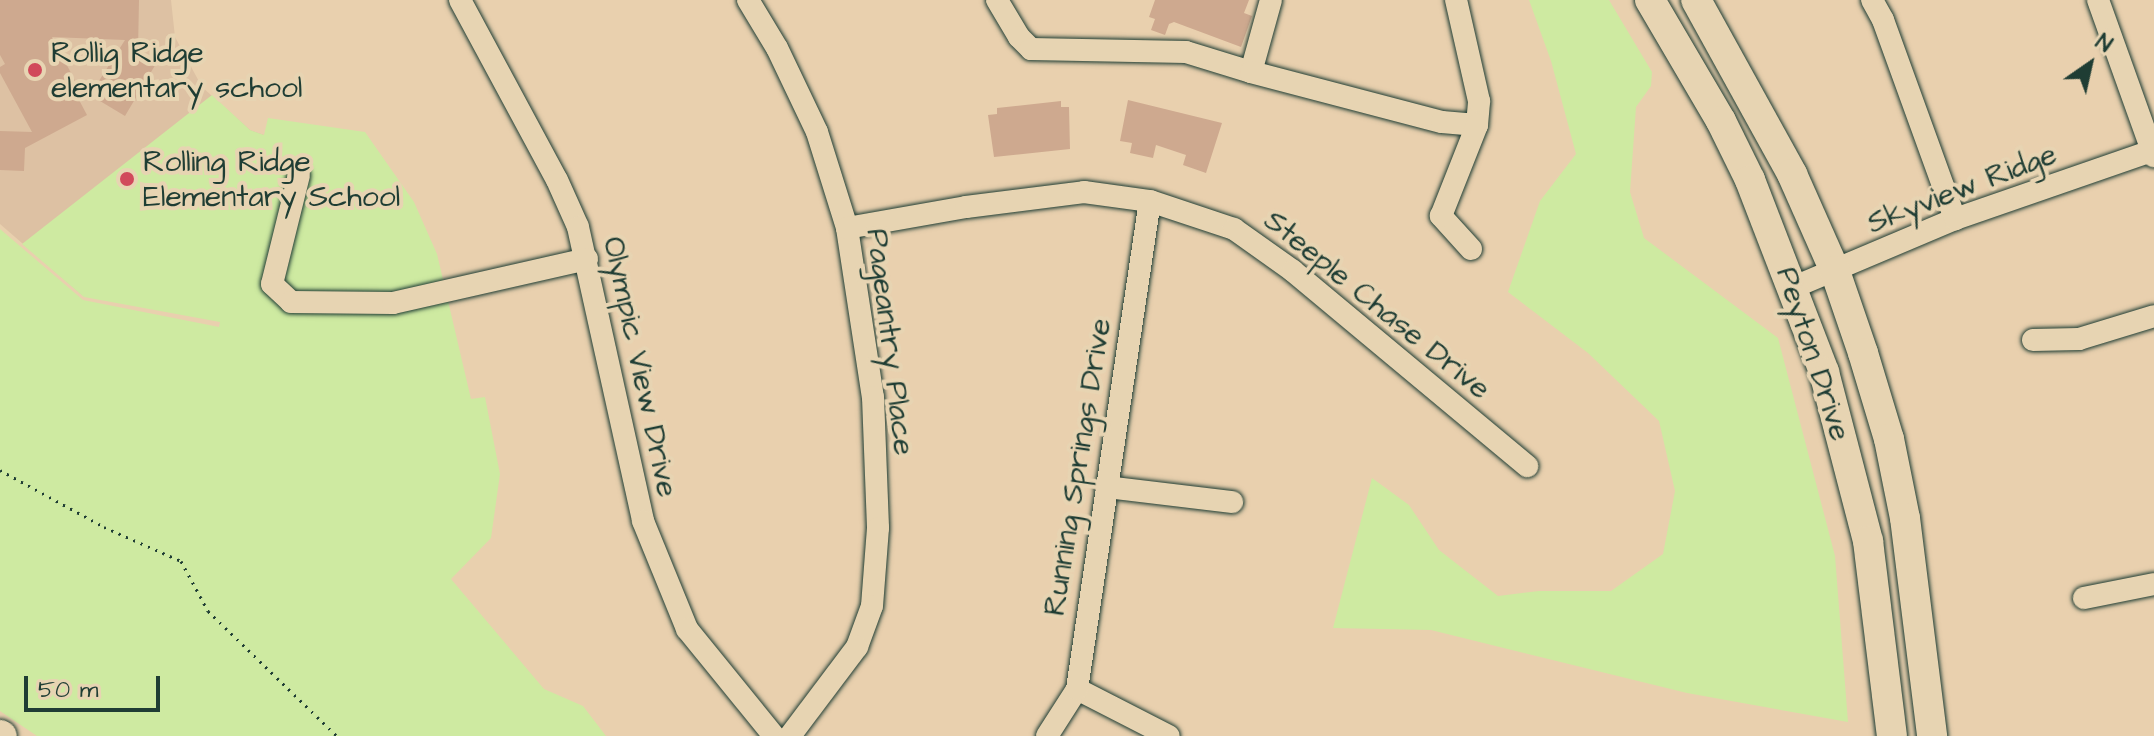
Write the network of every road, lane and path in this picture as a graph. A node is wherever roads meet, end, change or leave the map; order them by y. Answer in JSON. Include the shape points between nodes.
{"nodes":[{"id":1,"x":460,"y":0,"type":"edge"},
{"id":2,"x":748,"y":0,"type":"edge"},
{"id":3,"x":997,"y":0,"type":"edge"},
{"id":4,"x":1271,"y":0,"type":"edge"},
{"id":5,"x":1456,"y":0,"type":"edge"},
{"id":6,"x":1650,"y":0,"type":"edge"},
{"id":7,"x":1696,"y":0,"type":"edge"},
{"id":8,"x":1872,"y":0,"type":"edge"},
{"id":9,"x":2098,"y":0,"type":"edge"},
{"id":10,"x":1251,"y":72,"type":"junction"},
{"id":11,"x":1477,"y":125,"type":"junction"},
{"id":12,"x":2153,"y":153,"type":"edge"},
{"id":13,"x":299,"y":175,"type":"dead end"},
{"id":14,"x":1150,"y":201,"type":"junction"},
{"id":15,"x":1955,"y":219,"type":"junction"},
{"id":16,"x":847,"y":228,"type":"junction"},
{"id":17,"x":1471,"y":249,"type":"dead end"},
{"id":18,"x":587,"y":259,"type":"junction"},
{"id":19,"x":1835,"y":271,"type":"junction"},
{"id":20,"x":1794,"y":287,"type":"junction"},
{"id":21,"x":2154,"y":316,"type":"edge"},
{"id":22,"x":2033,"y":340,"type":"dead end"},
{"id":23,"x":1527,"y":466,"type":"dead end"},
{"id":24,"x":0,"y":470,"type":"edge"},
{"id":25,"x":1106,"y":487,"type":"junction"},
{"id":26,"x":1232,"y":502,"type":"dead end"},
{"id":27,"x":2154,"y":584,"type":"edge"},
{"id":28,"x":2084,"y":598,"type":"dead end"},
{"id":29,"x":1077,"y":689,"type":"junction"},
{"id":30,"x":337,"y":736,"type":"edge"},
{"id":31,"x":774,"y":736,"type":"edge"},
{"id":32,"x":790,"y":736,"type":"edge"},
{"id":33,"x":1047,"y":736,"type":"edge"},
{"id":34,"x":1169,"y":736,"type":"edge"},
{"id":35,"x":1892,"y":736,"type":"edge"},
{"id":36,"x":1932,"y":736,"type":"edge"}],
"edges":[{"from":1,"to":18,"type":"street","name":"Olympic View Drive","via":[[557,180]]},
{"from":2,"to":16,"type":"street","name":"Pageantry Place","via":[[817,132]]},
{"from":3,"to":10,"type":"street","via":[[1031,49],[1186,52]]},
{"from":4,"to":10,"type":"street"},
{"from":5,"to":11,"type":"street","via":[[1479,101]]},
{"from":6,"to":20,"type":"main road","name":"Peyton Drive","via":[[1727,133]]},
{"from":7,"to":19,"type":"main road","name":"Peyton Drive","via":[[1792,174]]},
{"from":8,"to":15,"type":"street"},
{"from":9,"to":12,"type":"street"},
{"from":10,"to":11,"type":"street","via":[[1442,122]]},
{"from":11,"to":17,"type":"street","via":[[1441,216]]},
{"from":12,"to":15,"type":"street","name":"Skyview Ridge"},
{"from":13,"to":18,"type":"street","via":[[272,284],[291,302],[393,303]]},
{"from":14,"to":16,"type":"street","name":"Steeple Chase Drive","via":[[1084,192]]},
{"from":14,"to":23,"type":"street","name":"Steeple Chase Drive","via":[[1234,229],[1293,271]]},
{"from":14,"to":25,"type":"street","name":"Running Springs Drive"},
{"from":15,"to":19,"type":"street","name":"Skyview Ridge"},
{"from":16,"to":32,"type":"street","name":"Pageantry Place","via":[[873,397],[878,528],[872,606],[857,647]]},
{"from":18,"to":31,"type":"street","name":"Olympic View Drive","via":[[643,521],[687,629]]},
{"from":19,"to":20,"type":"street","name":"Skyview Ridge"},
{"from":19,"to":36,"type":"main road","name":"Peyton Drive","via":[[1892,452],[1918,598]]},
{"from":20,"to":35,"type":"main road","name":"Peyton Drive","via":[[1824,372],[1868,541]]},
{"from":21,"to":22,"type":"street","via":[[2079,339]]},
{"from":24,"to":30,"type":"path","via":[[104,527],[181,561],[208,611]]},
{"from":25,"to":26,"type":"street"},
{"from":25,"to":29,"type":"street","name":"Running Springs Drive"},
{"from":27,"to":28,"type":"street"},
{"from":29,"to":33,"type":"street","name":"Running Springs Drive"},
{"from":29,"to":34,"type":"street"}]}
